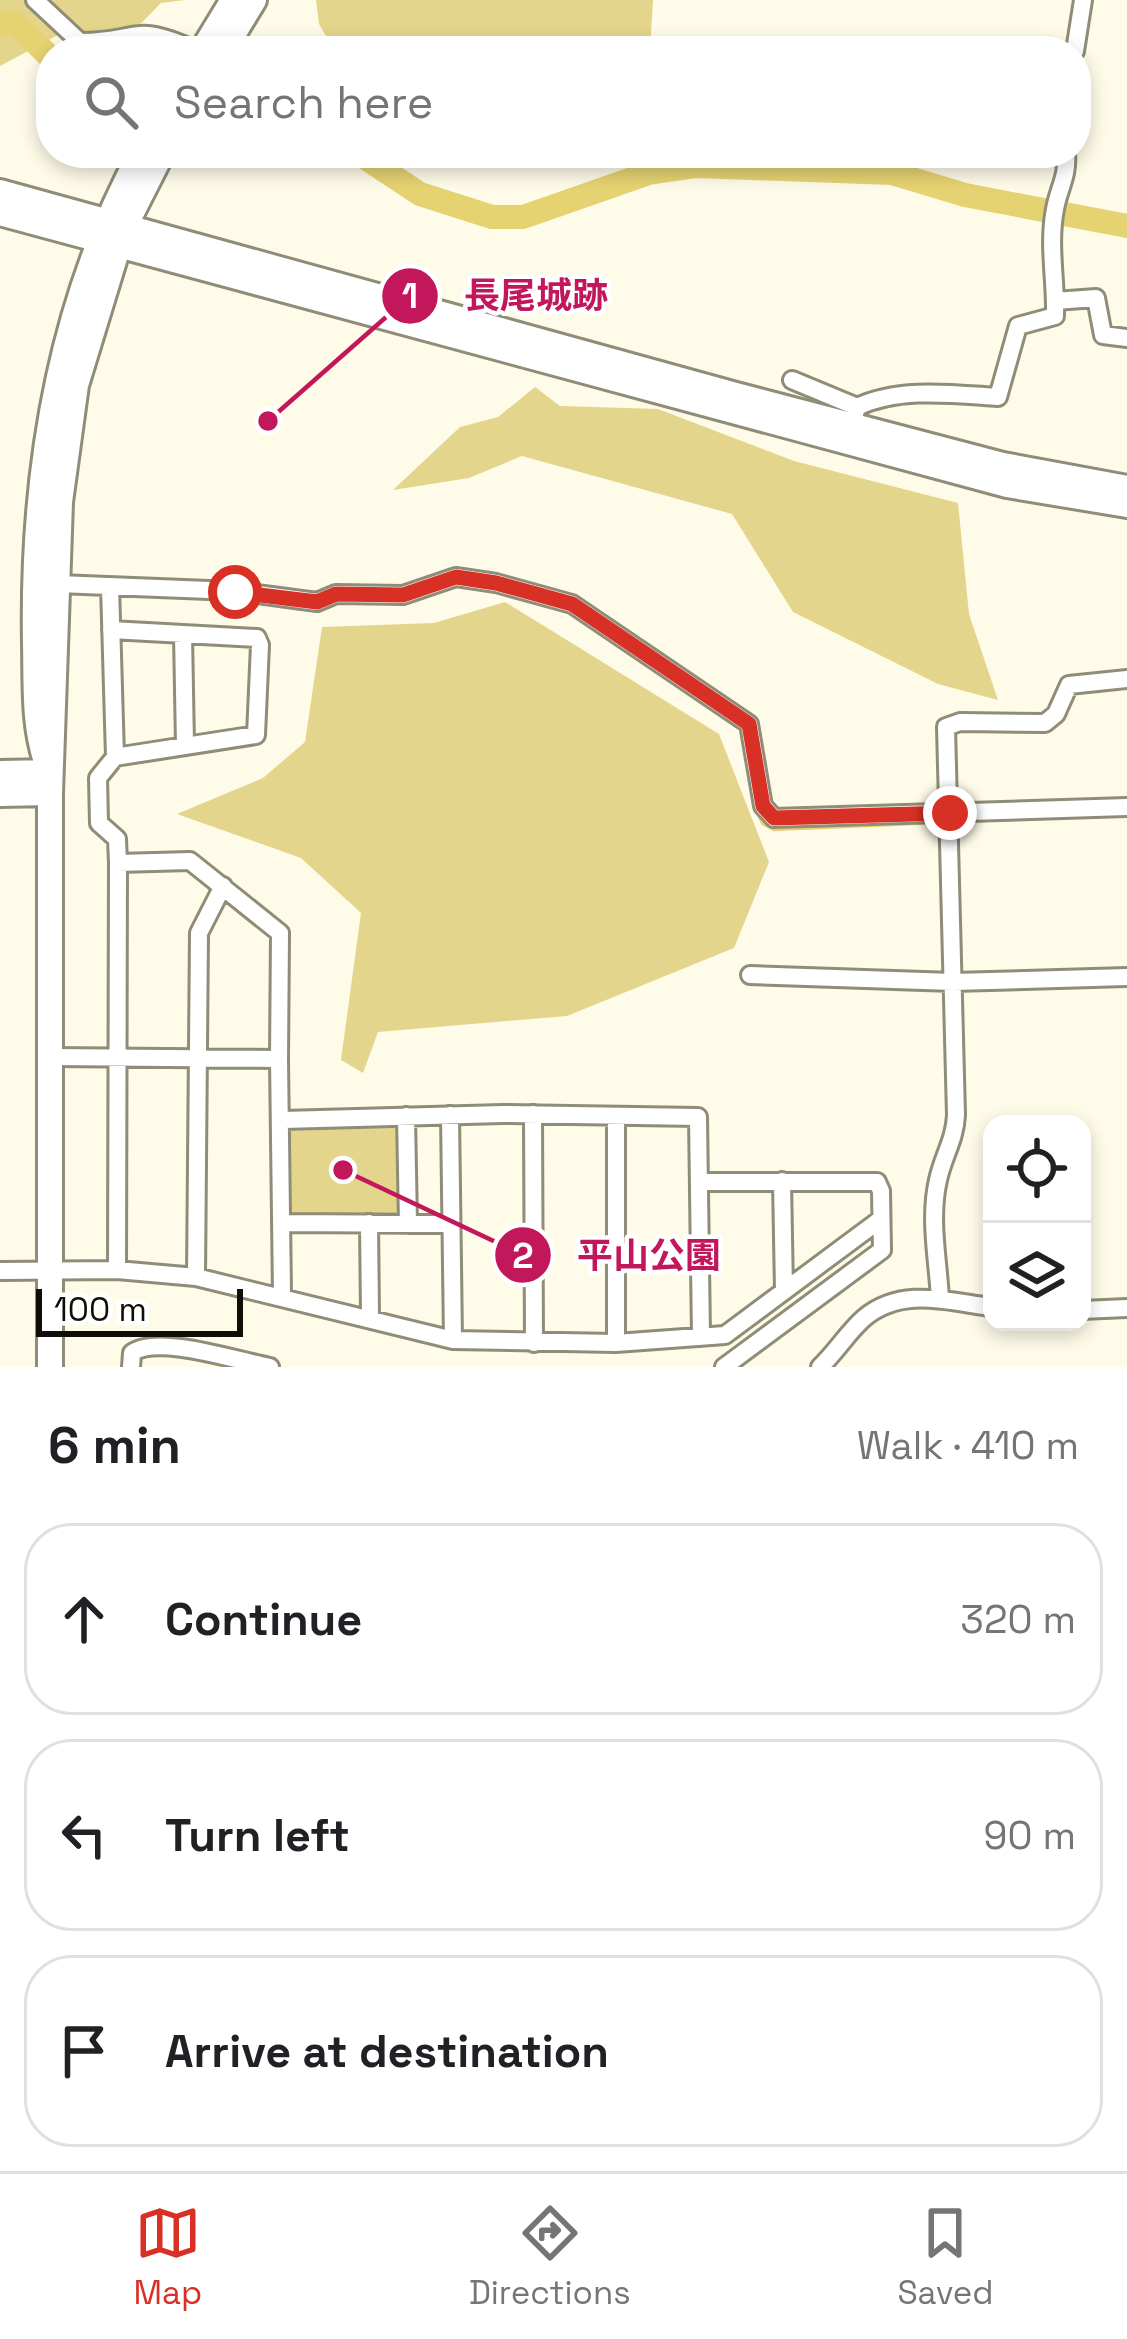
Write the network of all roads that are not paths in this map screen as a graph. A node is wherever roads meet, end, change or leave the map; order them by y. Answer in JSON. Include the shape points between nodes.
{"nodes":[{"id":1,"x":35,"y":0,"type":"edge"},
{"id":2,"x":254,"y":0,"type":"edge"},
{"id":3,"x":1084,"y":0,"type":"edge"},
{"id":4,"x":233,"y":12,"type":"edge"},
{"id":5,"x":74,"y":36,"type":"edge"},
{"id":6,"x":113,"y":36,"type":"edge"},
{"id":7,"x":165,"y":36,"type":"edge"},
{"id":8,"x":213,"y":36,"type":"edge"},
{"id":9,"x":1078,"y":36,"type":"edge"},
{"id":10,"x":136,"y":168,"type":"edge"},
{"id":11,"x":153,"y":168,"type":"edge"},
{"id":12,"x":1067,"y":168,"type":"edge"},
{"id":13,"x":0,"y":191,"type":"edge"},
{"id":14,"x":0,"y":213,"type":"edge"},
{"id":15,"x":111,"y":236,"type":"junction"},
{"id":16,"x":1055,"y":302,"type":"junction"},
{"id":17,"x":1127,"y":338,"type":"edge"},
{"id":18,"x":792,"y":380,"type":"dead end"},
{"id":19,"x":852,"y":425,"type":"junction"},
{"id":20,"x":1127,"y":488,"type":"edge"},
{"id":21,"x":1127,"y":505,"type":"edge"},
{"id":22,"x":58,"y":584,"type":"junction"},
{"id":23,"x":110,"y":586,"type":"junction"},
{"id":24,"x":111,"y":630,"type":"junction"},
{"id":25,"x":183,"y":634,"type":"junction"},
{"id":26,"x":1127,"y":679,"type":"edge"},
{"id":27,"x":185,"y":746,"type":"junction"},
{"id":28,"x":115,"y":757,"type":"junction"},
{"id":29,"x":0,"y":772,"type":"edge"},
{"id":30,"x":50,"y":783,"type":"junction"},
{"id":31,"x":0,"y":794,"type":"edge"},
{"id":32,"x":1127,"y":807,"type":"edge"},
{"id":33,"x":950,"y":813,"type":"junction"},
{"id":34,"x":118,"y":863,"type":"junction"},
{"id":35,"x":223,"y":886,"type":"junction"},
{"id":36,"x":750,"y":975,"type":"dead end"},
{"id":37,"x":1127,"y":977,"type":"edge"},
{"id":38,"x":953,"y":982,"type":"junction"},
{"id":39,"x":50,"y":1057,"type":"junction"},
{"id":40,"x":197,"y":1058,"type":"junction"},
{"id":41,"x":114,"y":1059,"type":"junction"},
{"id":42,"x":279,"y":1059,"type":"junction"},
{"id":43,"x":532,"y":1114,"type":"junction"},
{"id":44,"x":450,"y":1115,"type":"junction"},
{"id":45,"x":406,"y":1116,"type":"junction"},
{"id":46,"x":616,"y":1116,"type":"junction"},
{"id":47,"x":283,"y":1120,"type":"junction"},
{"id":48,"x":782,"y":1181,"type":"junction"},
{"id":49,"x":700,"y":1182,"type":"junction"},
{"id":50,"x":881,"y":1219,"type":"junction"},
{"id":51,"x":282,"y":1223,"type":"junction"},
{"id":52,"x":369,"y":1223,"type":"junction"},
{"id":53,"x":408,"y":1224,"type":"junction"},
{"id":54,"x":452,"y":1224,"type":"junction"},
{"id":55,"x":117,"y":1270,"type":"junction"},
{"id":56,"x":0,"y":1271,"type":"edge"},
{"id":57,"x":50,"y":1271,"type":"junction"},
{"id":58,"x":196,"y":1277,"type":"junction"},
{"id":59,"x":784,"y":1292,"type":"junction"},
{"id":60,"x":282,"y":1294,"type":"junction"},
{"id":61,"x":940,"y":1299,"type":"junction"},
{"id":62,"x":983,"y":1306,"type":"edge"},
{"id":63,"x":1127,"y":1308,"type":"edge"},
{"id":64,"x":1091,"y":1310,"type":"edge"},
{"id":65,"x":370,"y":1316,"type":"junction"},
{"id":66,"x":701,"y":1337,"type":"junction"},
{"id":67,"x":453,"y":1340,"type":"junction"},
{"id":68,"x":534,"y":1343,"type":"junction"},
{"id":69,"x":616,"y":1343,"type":"junction"},
{"id":70,"x":50,"y":1367,"type":"edge"},
{"id":71,"x":131,"y":1367,"type":"edge"},
{"id":72,"x":270,"y":1367,"type":"edge"},
{"id":73,"x":724,"y":1367,"type":"edge"},
{"id":74,"x":820,"y":1367,"type":"edge"}],
"edges":[{"from":1,"to":5,"type":"street"},
{"from":2,"to":4,"type":"street"},
{"from":3,"to":9,"type":"street"},
{"from":4,"to":8,"type":"street"},
{"from":6,"to":7,"type":"street"},
{"from":10,"to":15,"type":"street"},
{"from":11,"to":15,"type":"street"},
{"from":12,"to":16,"type":"street","via":[[1055,205]]},
{"from":13,"to":15,"type":"street"},
{"from":14,"to":15,"type":"street"},
{"from":15,"to":19,"type":"street"},
{"from":15,"to":22,"type":"street","via":[[76,385]]},
{"from":15,"to":30,"type":"street","via":[[64,349],[49,424],[34,570],[37,737]]},
{"from":16,"to":17,"type":"street","via":[[1096,298],[1103,335]]},
{"from":16,"to":19,"type":"street","via":[[1055,316],[1018,326],[998,397],[926,393]]},
{"from":18,"to":19,"type":"street"},
{"from":19,"to":20,"type":"street"},
{"from":19,"to":21,"type":"street","via":[[1007,485]]},
{"from":22,"to":23,"type":"street"},
{"from":22,"to":30,"type":"street"},
{"from":23,"to":24,"type":"street"},
{"from":23,"to":33,"type":"street","via":[[317,602],[336,594],[403,595],[456,577],[534,593],[572,604],[749,724],[763,806],[774,818]]},
{"from":24,"to":25,"type":"street"},
{"from":24,"to":28,"type":"street"},
{"from":25,"to":27,"type":"street"},
{"from":25,"to":27,"type":"street","via":[[257,638],[260,645],[256,735]]},
{"from":26,"to":33,"type":"street","via":[[1069,685],[1045,724],[946,727]]},
{"from":27,"to":28,"type":"street"},
{"from":28,"to":34,"type":"street","via":[[98,778],[99,823],[117,839]]},
{"from":29,"to":30,"type":"street"},
{"from":30,"to":31,"type":"street"},
{"from":30,"to":39,"type":"street"},
{"from":32,"to":33,"type":"street"},
{"from":33,"to":38,"type":"street"},
{"from":34,"to":35,"type":"street","via":[[190,861]]},
{"from":34,"to":41,"type":"street"},
{"from":35,"to":40,"type":"street","via":[[199,933]]},
{"from":35,"to":42,"type":"street","via":[[280,933]]},
{"from":36,"to":38,"type":"street"},
{"from":37,"to":38,"type":"street"},
{"from":38,"to":61,"type":"street","via":[[955,1143],[938,1179],[934,1235]]},
{"from":39,"to":41,"type":"street"},
{"from":39,"to":57,"type":"street"},
{"from":40,"to":41,"type":"street"},
{"from":40,"to":42,"type":"street"},
{"from":40,"to":58,"type":"street"},
{"from":41,"to":55,"type":"street"},
{"from":42,"to":47,"type":"street"},
{"from":43,"to":44,"type":"street"},
{"from":43,"to":46,"type":"street"},
{"from":43,"to":68,"type":"street"},
{"from":44,"to":45,"type":"street"},
{"from":44,"to":54,"type":"street"},
{"from":45,"to":47,"type":"street"},
{"from":45,"to":53,"type":"street"},
{"from":46,"to":49,"type":"street","via":[[698,1117]]},
{"from":46,"to":69,"type":"street"},
{"from":47,"to":51,"type":"street"},
{"from":48,"to":49,"type":"street"},
{"from":48,"to":50,"type":"street","via":[[877,1182]]},
{"from":48,"to":59,"type":"street"},
{"from":49,"to":66,"type":"street"},
{"from":50,"to":59,"type":"street"},
{"from":50,"to":73,"type":"street","via":[[881,1250]]},
{"from":51,"to":52,"type":"street"},
{"from":51,"to":60,"type":"street"},
{"from":52,"to":53,"type":"street"},
{"from":52,"to":65,"type":"street"},
{"from":53,"to":54,"type":"street"},
{"from":54,"to":67,"type":"street"},
{"from":55,"to":57,"type":"street"},
{"from":55,"to":58,"type":"street"},
{"from":56,"to":57,"type":"street"},
{"from":57,"to":70,"type":"street"},
{"from":58,"to":60,"type":"street"},
{"from":59,"to":66,"type":"street","via":[[724,1335]]},
{"from":60,"to":65,"type":"street"},
{"from":61,"to":62,"type":"street"},
{"from":61,"to":74,"type":"street","via":[[888,1304],[865,1317]]},
{"from":63,"to":64,"type":"street"},
{"from":65,"to":67,"type":"street"},
{"from":66,"to":69,"type":"street"},
{"from":67,"to":68,"type":"street"},
{"from":68,"to":69,"type":"street"},
{"from":71,"to":72,"type":"street","via":[[140,1346],[163,1346]]}]}
